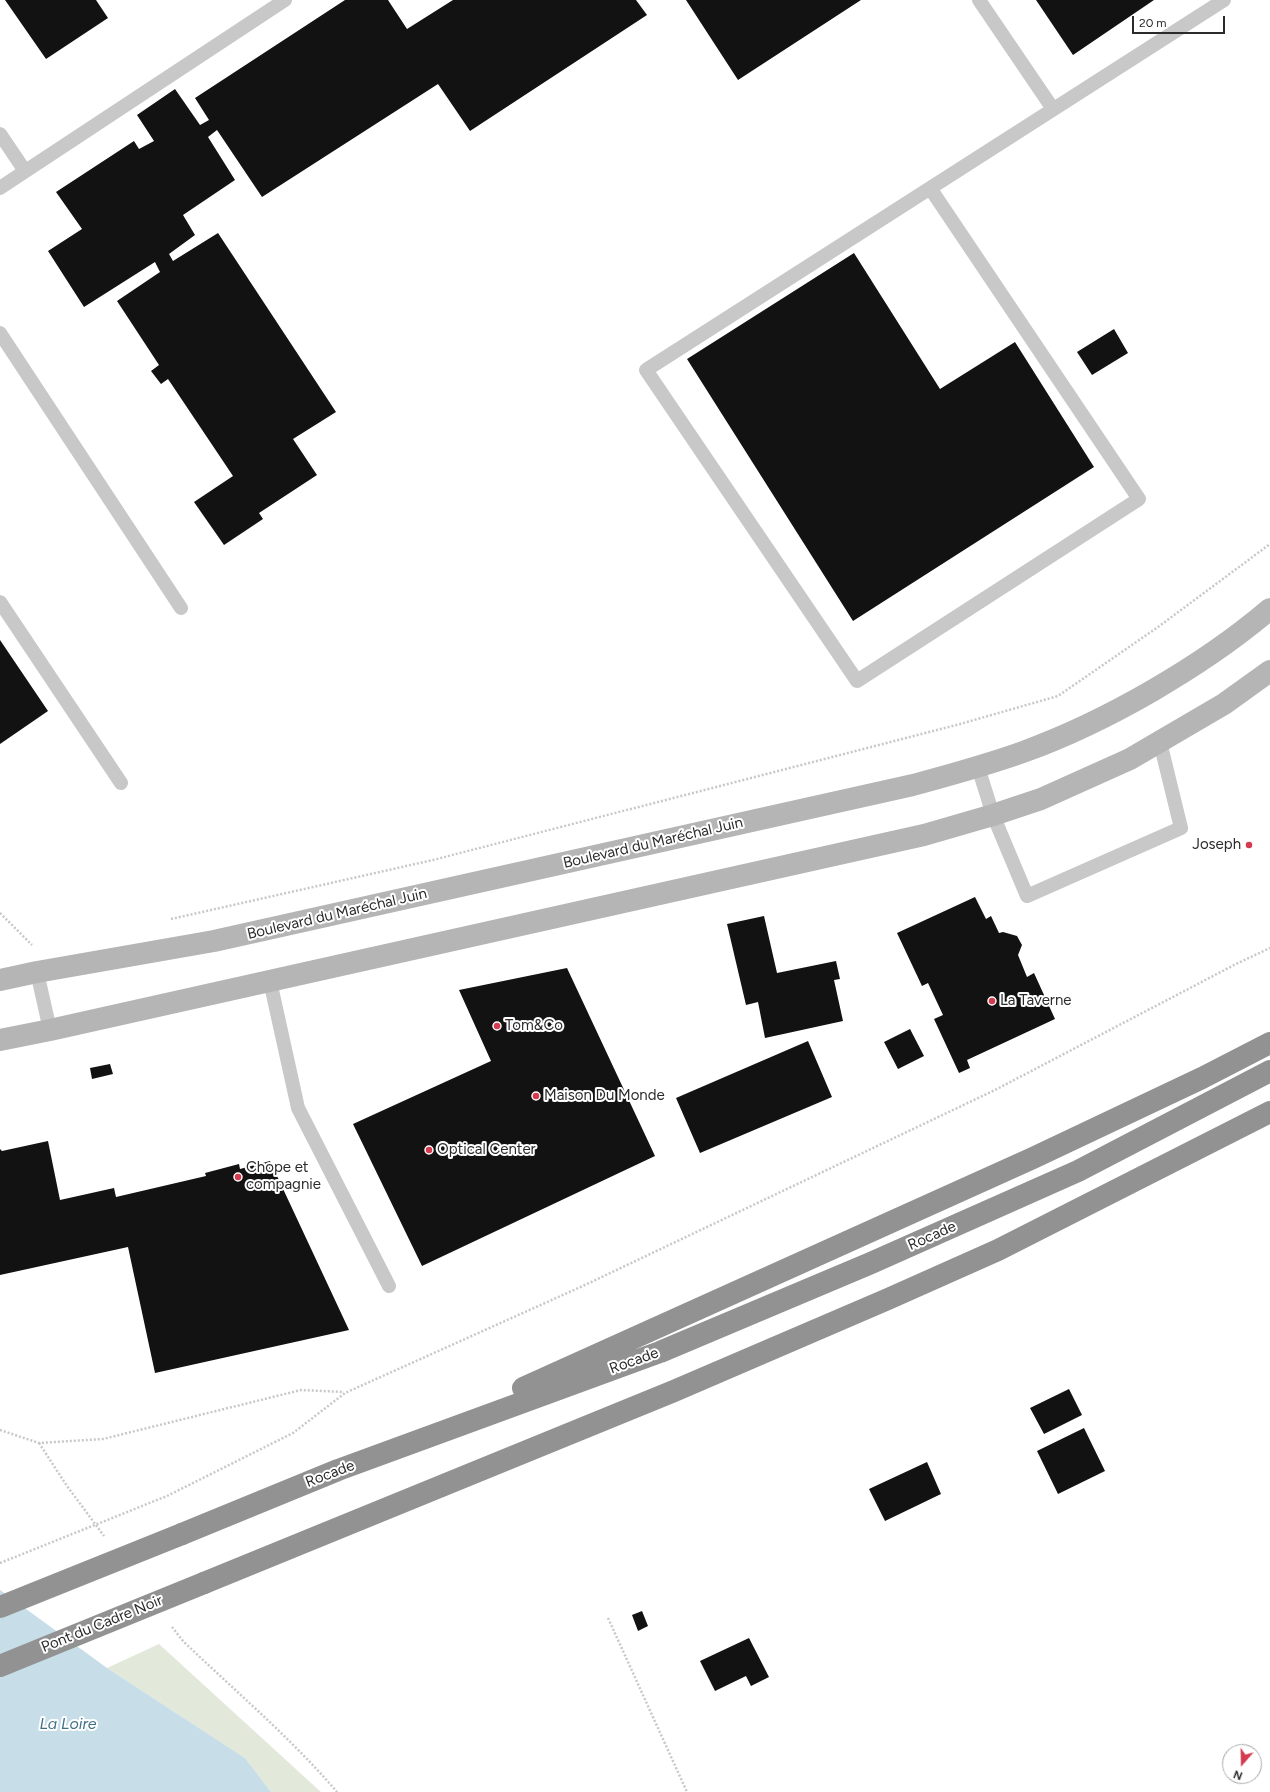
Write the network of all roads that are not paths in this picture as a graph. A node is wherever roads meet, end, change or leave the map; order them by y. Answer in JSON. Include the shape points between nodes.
{"nodes":[{"id":1,"x":285,"y":0,"type":"edge"},
{"id":2,"x":979,"y":0,"type":"edge"},
{"id":3,"x":1224,"y":0,"type":"edge"},
{"id":4,"x":1053,"y":109,"type":"junction"},
{"id":5,"x":0,"y":134,"type":"edge"},
{"id":6,"x":25,"y":171,"type":"junction"},
{"id":7,"x":0,"y":188,"type":"edge"},
{"id":8,"x":930,"y":188,"type":"junction"},
{"id":9,"x":0,"y":333,"type":"edge"},
{"id":10,"x":0,"y":602,"type":"edge"},
{"id":11,"x":180,"y":608,"type":"dead end"},
{"id":12,"x":1270,"y":609,"type":"edge"},
{"id":13,"x":1270,"y":671,"type":"edge"},
{"id":14,"x":1160,"y":742,"type":"junction"},
{"id":15,"x":978,"y":767,"type":"junction"},
{"id":16,"x":121,"y":783,"type":"dead end"},
{"id":17,"x":994,"y":815,"type":"junction"},
{"id":18,"x":37,"y":972,"type":"junction"},
{"id":19,"x":0,"y":980,"type":"edge"},
{"id":20,"x":270,"y":981,"type":"junction"},
{"id":21,"x":50,"y":1030,"type":"junction"},
{"id":22,"x":0,"y":1040,"type":"edge"},
{"id":23,"x":1270,"y":1043,"type":"edge"},
{"id":24,"x":1270,"y":1071,"type":"edge"},
{"id":25,"x":1270,"y":1112,"type":"edge"},
{"id":26,"x":389,"y":1286,"type":"dead end"},
{"id":27,"x":338,"y":1470,"type":"junction"},
{"id":28,"x":0,"y":1607,"type":"edge"},
{"id":29,"x":0,"y":1666,"type":"edge"}],
"edges":[{"from":1,"to":6,"type":"lane"},
{"from":2,"to":4,"type":"lane"},
{"from":3,"to":4,"type":"lane"},
{"from":4,"to":8,"type":"lane"},
{"from":5,"to":6,"type":"lane"},
{"from":6,"to":7,"type":"lane"},
{"from":8,"to":8,"type":"lane","via":[[646,370],[857,681],[1139,499]]},
{"from":9,"to":11,"type":"lane"},
{"from":10,"to":16,"type":"lane"},
{"from":12,"to":15,"type":"main road","name":"Boulevard du Maréchal Juin","via":[[1173,677],[1113,711],[1052,740]]},
{"from":13,"to":14,"type":"main road","via":[[1224,704]]},
{"from":14,"to":17,"type":"main road","via":[[1130,759],[1041,799]]},
{"from":14,"to":17,"type":"lane","via":[[1181,828],[1027,896]]},
{"from":15,"to":17,"type":"lane"},
{"from":15,"to":18,"type":"main road","name":"Boulevard du Maréchal Juin","via":[[905,787],[214,941]]},
{"from":17,"to":20,"type":"main road","via":[[917,836]]},
{"from":18,"to":19,"type":"main road","name":"Boulevard du Maréchal Juin"},
{"from":18,"to":21,"type":"lane"},
{"from":20,"to":21,"type":"main road"},
{"from":20,"to":26,"type":"lane","via":[[298,1108]]},
{"from":21,"to":22,"type":"main road"},
{"from":23,"to":27,"type":"highway","via":[[1026,1161]]},
{"from":24,"to":27,"type":"highway","name":"Rocade","via":[[1078,1171],[871,1263],[660,1352]]},
{"from":25,"to":29,"type":"highway","name":"Pont du Cadre Noir","bridge":true,"via":[[1005,1246],[888,1299],[674,1391]]},
{"from":27,"to":28,"type":"highway","name":"Rocade","bridge":true}]}
